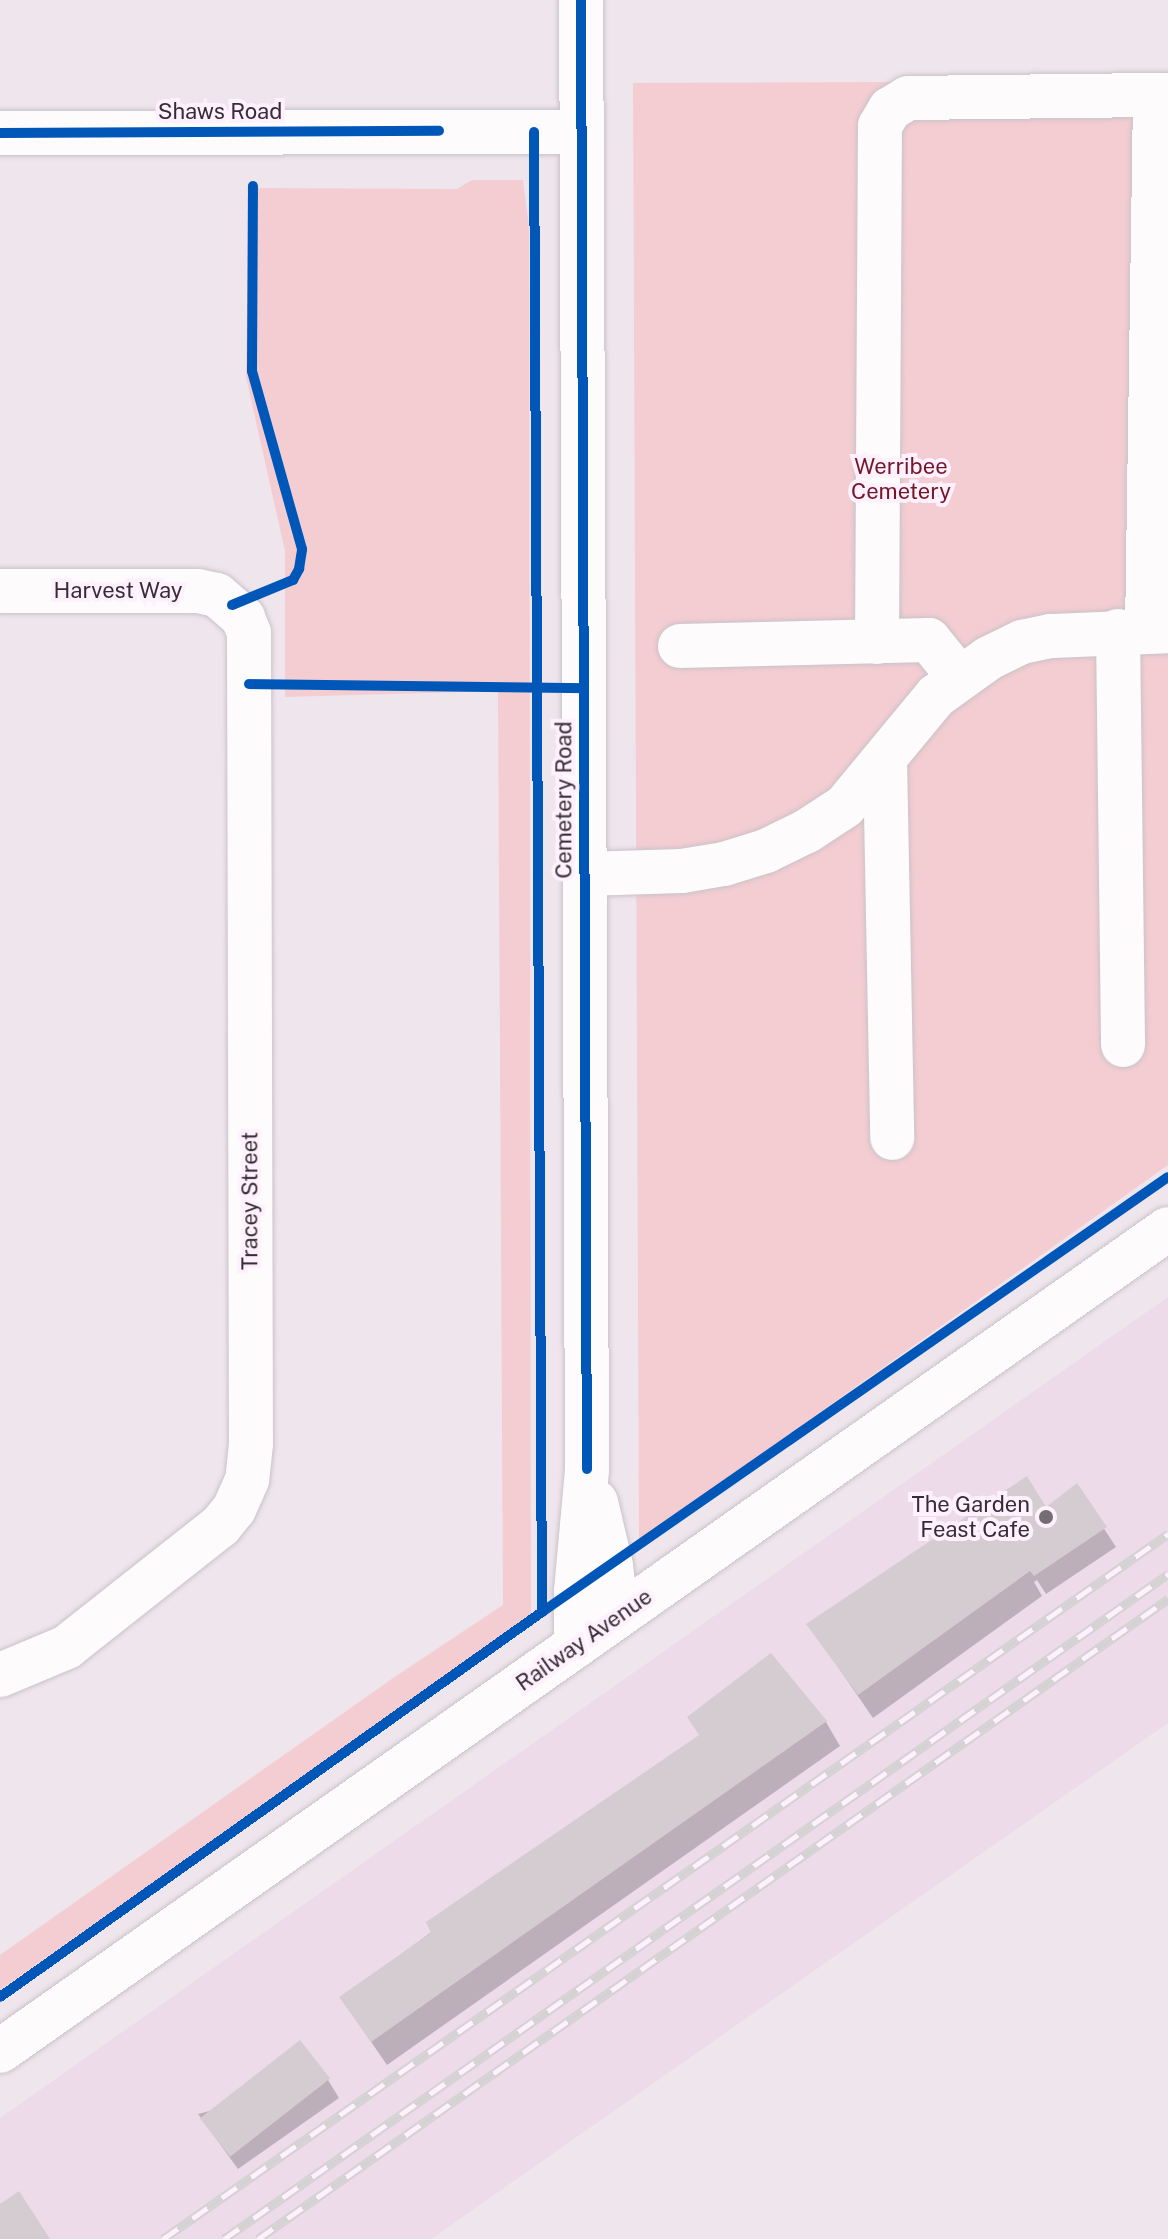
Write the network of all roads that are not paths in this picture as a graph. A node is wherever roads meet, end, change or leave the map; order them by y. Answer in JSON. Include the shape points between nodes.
{"nodes":[{"id":1,"x":581,"y":0,"type":"edge"},
{"id":2,"x":1162,"y":95,"type":"edge"},
{"id":3,"x":580,"y":132,"type":"junction"},
{"id":4,"x":0,"y":133,"type":"edge"},
{"id":5,"x":0,"y":591,"type":"edge"},
{"id":6,"x":232,"y":605,"type":"joint"},
{"id":7,"x":1145,"y":631,"type":"edge"},
{"id":8,"x":877,"y":642,"type":"junction"},
{"id":9,"x":680,"y":646,"type":"dead end"},
{"id":10,"x":959,"y":677,"type":"junction"},
{"id":11,"x":885,"y":759,"type":"junction"},
{"id":12,"x":584,"y":874,"type":"junction"},
{"id":13,"x":1123,"y":1045,"type":"dead end"},
{"id":14,"x":892,"y":1138,"type":"dead end"},
{"id":15,"x":1168,"y":1229,"type":"edge"},
{"id":16,"x":587,"y":1469,"type":"junction"},
{"id":17,"x":617,"y":1616,"type":"junction"},
{"id":18,"x":576,"y":1646,"type":"junction"},
{"id":19,"x":0,"y":1675,"type":"edge"},
{"id":20,"x":0,"y":2051,"type":"edge"}],
"edges":[{"from":1,"to":3,"type":"street","name":"Cemetery Road"},
{"from":2,"to":7,"type":"street"},
{"from":2,"to":8,"type":"street","via":[[908,98],[890,109],[880,126]]},
{"from":3,"to":4,"type":"street","name":"Shaws Road"},
{"from":3,"to":12,"type":"street","name":"Cemetery Road"},
{"from":5,"to":6,"type":"street","name":"Harvest Way","via":[[198,591]]},
{"from":6,"to":19,"type":"street","name":"Tracey Street","via":[[249,633],[247,1480],[220,1526],[185,1554],[67,1647]]},
{"from":7,"to":10,"type":"street","via":[[1022,642]]},
{"from":7,"to":13,"type":"street"},
{"from":8,"to":9,"type":"street"},
{"from":8,"to":10,"type":"street","via":[[929,640]]},
{"from":10,"to":11,"type":"street","via":[[911,724]]},
{"from":11,"to":12,"type":"street","via":[[845,806],[766,851],[682,871]]},
{"from":11,"to":14,"type":"street"},
{"from":12,"to":16,"type":"street","name":"Cemetery Road"},
{"from":15,"to":17,"type":"street","name":"Railway Avenue"},
{"from":16,"to":17,"type":"street","name":"Cemetery Road","via":[[611,1566]]},
{"from":16,"to":18,"type":"street","name":"Cemetery Road"},
{"from":17,"to":18,"type":"street","name":"Railway Avenue"},
{"from":18,"to":20,"type":"street","name":"Railway Avenue"}]}
